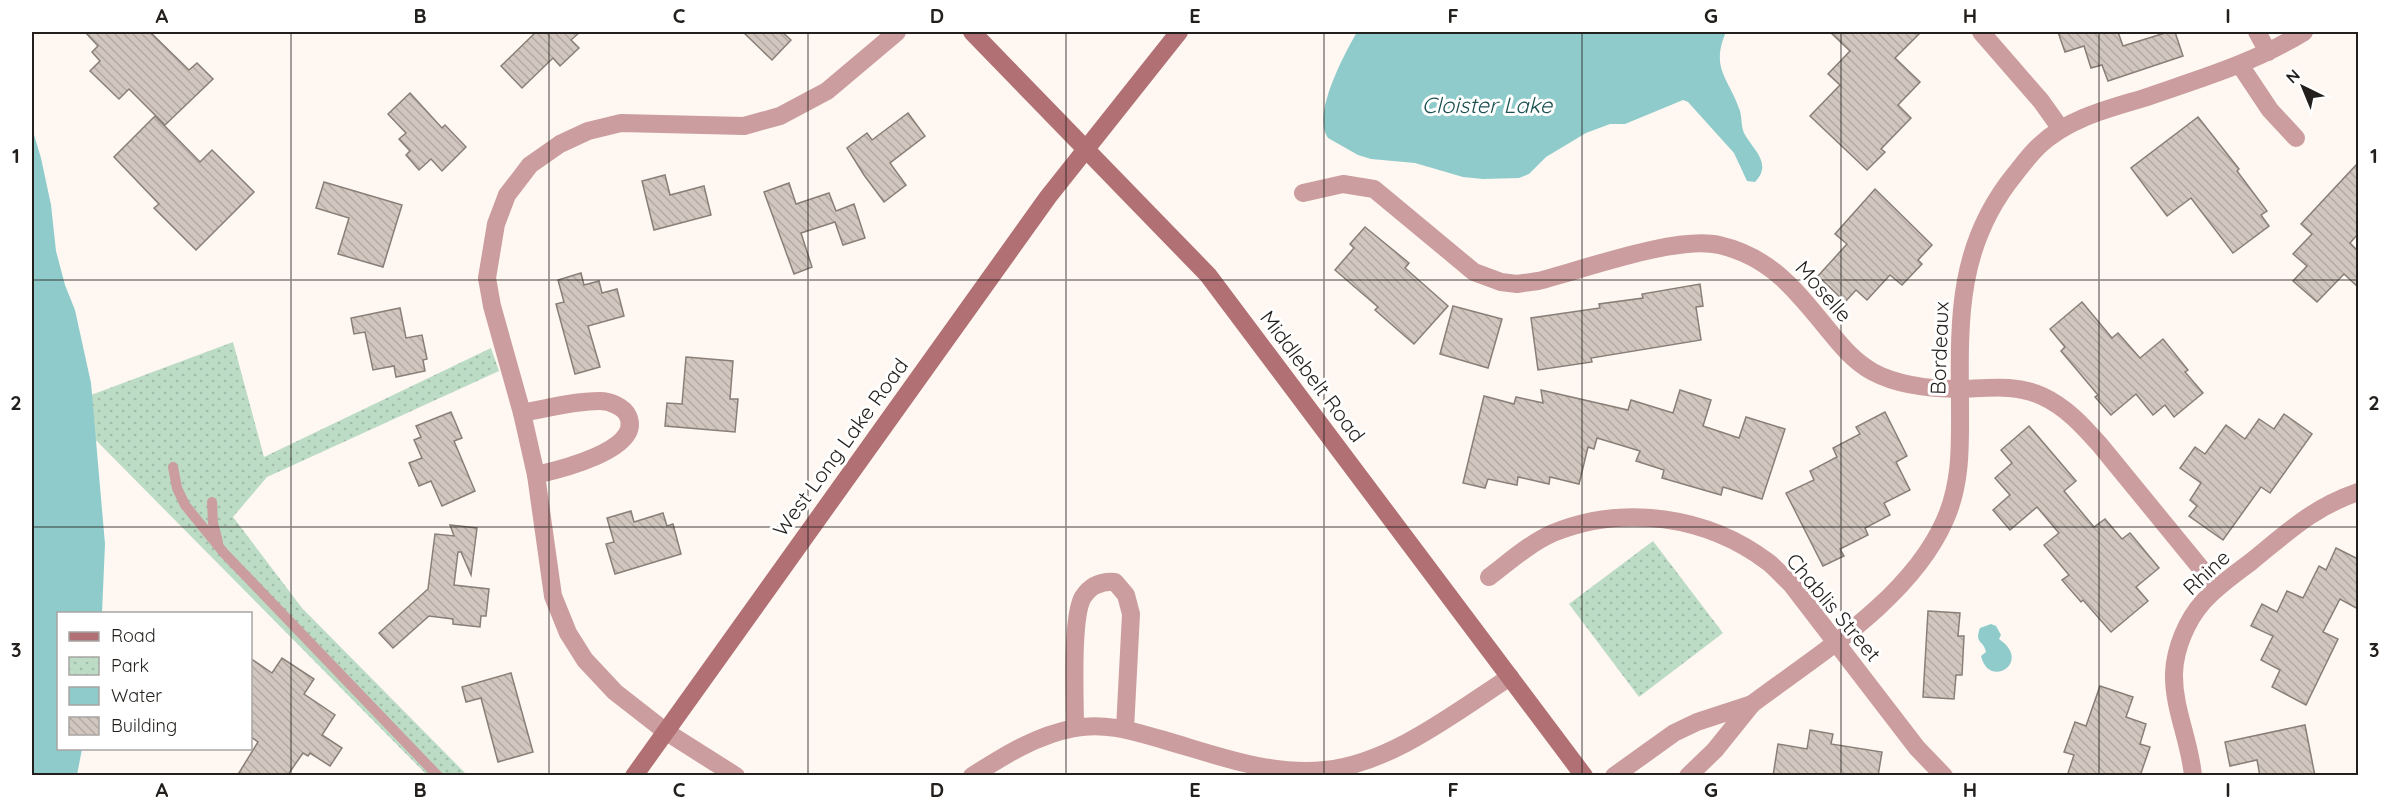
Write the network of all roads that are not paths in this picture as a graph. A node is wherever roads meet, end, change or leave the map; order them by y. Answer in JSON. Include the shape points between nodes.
{"nodes":[{"id":1,"x":897,"y":32,"type":"edge"},
{"id":2,"x":972,"y":32,"type":"edge"},
{"id":3,"x":1179,"y":32,"type":"edge"},
{"id":4,"x":1981,"y":32,"type":"edge"},
{"id":5,"x":2257,"y":32,"type":"edge"},
{"id":6,"x":2304,"y":32,"type":"edge"},
{"id":7,"x":2268,"y":52,"type":"junction"},
{"id":8,"x":2240,"y":65,"type":"junction"},
{"id":9,"x":2061,"y":129,"type":"junction"},
{"id":10,"x":2296,"y":138,"type":"dead end"},
{"id":11,"x":1086,"y":148,"type":"junction"},
{"id":12,"x":1303,"y":193,"type":"dead end"},
{"id":13,"x":1960,"y":389,"type":"junction"},
{"id":14,"x":522,"y":413,"type":"junction"},
{"id":15,"x":173,"y":468,"type":"dead end"},
{"id":16,"x":536,"y":475,"type":"junction"},
{"id":17,"x":2358,"y":492,"type":"edge"},
{"id":18,"x":213,"y":502,"type":"dead end"},
{"id":19,"x":224,"y":553,"type":"junction"},
{"id":20,"x":1489,"y":577,"type":"dead end"},
{"id":21,"x":2217,"y":588,"type":"junction"},
{"id":22,"x":1835,"y":641,"type":"junction"},
{"id":23,"x":1510,"y":677,"type":"junction"},
{"id":24,"x":1752,"y":704,"type":"junction"},
{"id":25,"x":1075,"y":728,"type":"junction"},
{"id":26,"x":1125,"y":729,"type":"junction"},
{"id":27,"x":665,"y":731,"type":"junction"},
{"id":28,"x":438,"y":776,"type":"edge"},
{"id":29,"x":634,"y":776,"type":"edge"},
{"id":30,"x":736,"y":776,"type":"edge"},
{"id":31,"x":972,"y":776,"type":"edge"},
{"id":32,"x":1584,"y":776,"type":"edge"},
{"id":33,"x":1614,"y":776,"type":"edge"},
{"id":34,"x":1688,"y":776,"type":"edge"},
{"id":35,"x":1944,"y":776,"type":"edge"},
{"id":36,"x":2193,"y":776,"type":"edge"}],
"edges":[{"from":1,"to":14,"type":"street","via":[[826,91],[780,116],[744,126],[621,123],[579,135],[530,165],[507,195],[496,224],[487,278]]},
{"from":2,"to":11,"type":"street","name":"Middlebelt Road"},
{"from":3,"to":11,"type":"street","name":"West Long Lake Road"},
{"from":4,"to":9,"type":"street"},
{"from":5,"to":7,"type":"street"},
{"from":6,"to":7,"type":"street","name":"Bordeaux"},
{"from":7,"to":8,"type":"street","name":"Bordeaux"},
{"from":8,"to":9,"type":"street","name":"Bordeaux","via":[[2094,114]]},
{"from":8,"to":10,"type":"street","via":[[2270,110]]},
{"from":9,"to":13,"type":"street","name":"Bordeaux","via":[[2040,145],[2003,189],[1990,207],[1976,240],[1965,274]]},
{"from":11,"to":23,"type":"street","name":"Middlebelt Road","via":[[1208,275]]},
{"from":11,"to":27,"type":"street","name":"West Long Lake Road"},
{"from":12,"to":13,"type":"street","name":"Moselle","via":[[1343,184],[1374,189],[1460,262],[1488,279],[1501,282],[1538,281],[1676,245],[1717,244],[1734,249],[1773,268],[1845,350],[1874,373],[1911,385]]},
{"from":13,"to":21,"type":"street","name":"Moselle","via":[[2023,390],[2067,411],[2100,445]]},
{"from":13,"to":22,"type":"street","name":"Bordeaux","via":[[1960,459],[1956,488],[1945,519],[1902,585]]},
{"from":14,"to":16,"type":"street"},
{"from":14,"to":16,"type":"street","via":[[602,401],[618,406],[628,416],[629,430],[624,441],[606,452]]},
{"from":15,"to":19,"type":"lane","via":[[185,505]]},
{"from":16,"to":27,"type":"street","via":[[553,596],[568,633],[599,677]]},
{"from":17,"to":21,"type":"street","name":"Rhine","via":[[2310,514]]},
{"from":18,"to":19,"type":"lane","via":[[217,539]]},
{"from":19,"to":28,"type":"lane"},
{"from":20,"to":22,"type":"street","name":"Chablis Street","via":[[1551,534],[1576,525],[1626,516],[1663,518],[1699,527],[1769,562]]},
{"from":21,"to":36,"type":"street","name":"Rhine","via":[[2192,618],[2178,647],[2174,671]]},
{"from":22,"to":24,"type":"street","name":"Bordeaux"},
{"from":22,"to":35,"type":"street","name":"Chablis Street","via":[[1917,748]]},
{"from":23,"to":26,"type":"street","via":[[1405,743],[1357,764],[1325,770],[1287,770],[1243,763]]},
{"from":23,"to":32,"type":"street","name":"Middlebelt Road"},
{"from":24,"to":33,"type":"street","name":"Bordeaux","via":[[1674,733]]},
{"from":24,"to":34,"type":"street","name":"Bordeaux"},
{"from":25,"to":26,"type":"street"},
{"from":25,"to":26,"type":"street","via":[[1077,615],[1083,597],[1105,581],[1115,582],[1126,595],[1131,614]]},
{"from":25,"to":31,"type":"street","via":[[1018,747]]},
{"from":27,"to":29,"type":"street","name":"West Long Lake Road"},
{"from":27,"to":30,"type":"street"}]}
